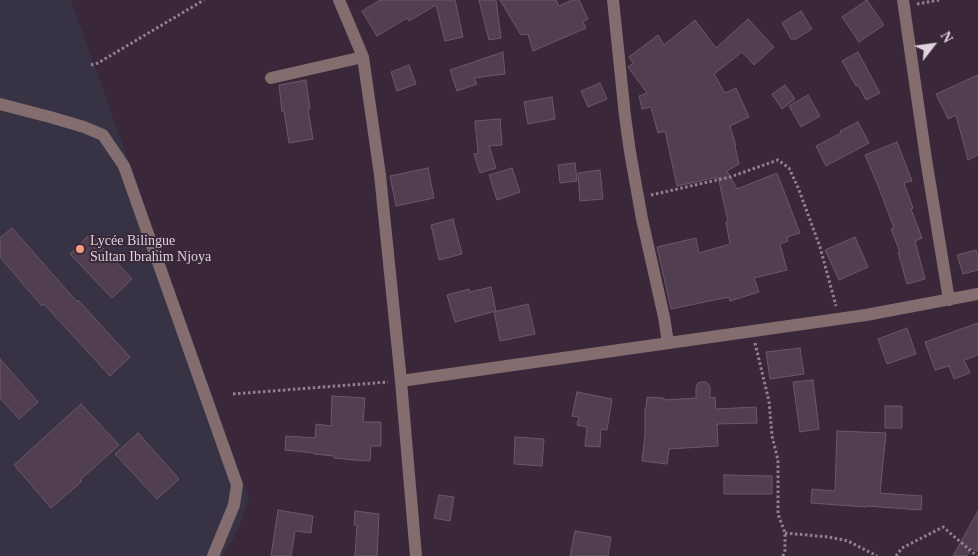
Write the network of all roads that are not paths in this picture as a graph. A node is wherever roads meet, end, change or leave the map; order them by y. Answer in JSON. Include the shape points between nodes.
{"nodes":[{"id":1,"x":339,"y":0,"type":"edge"},
{"id":2,"x":613,"y":0,"type":"edge"},
{"id":3,"x":904,"y":3,"type":"edge"},
{"id":4,"x":363,"y":57,"type":"junction"},
{"id":5,"x":271,"y":78,"type":"dead end"},
{"id":6,"x":0,"y":104,"type":"edge"},
{"id":7,"x":978,"y":294,"type":"edge"},
{"id":8,"x":949,"y":300,"type":"junction"},
{"id":9,"x":668,"y":343,"type":"junction"},
{"id":10,"x":401,"y":381,"type":"junction"},
{"id":11,"x":213,"y":556,"type":"edge"},
{"id":12,"x":416,"y":556,"type":"edge"}],
"edges":[{"from":1,"to":4,"type":"street"},
{"from":2,"to":9,"type":"street","via":[[625,116],[638,198]]},
{"from":3,"to":8,"type":"street"},
{"from":4,"to":5,"type":"street"},
{"from":4,"to":10,"type":"street","via":[[380,175]]},
{"from":6,"to":11,"type":"street","via":[[50,116],[103,135],[124,166],[236,485],[234,505]]},
{"from":7,"to":8,"type":"street"},
{"from":8,"to":9,"type":"street"},
{"from":9,"to":10,"type":"street"},
{"from":10,"to":12,"type":"street"}]}
